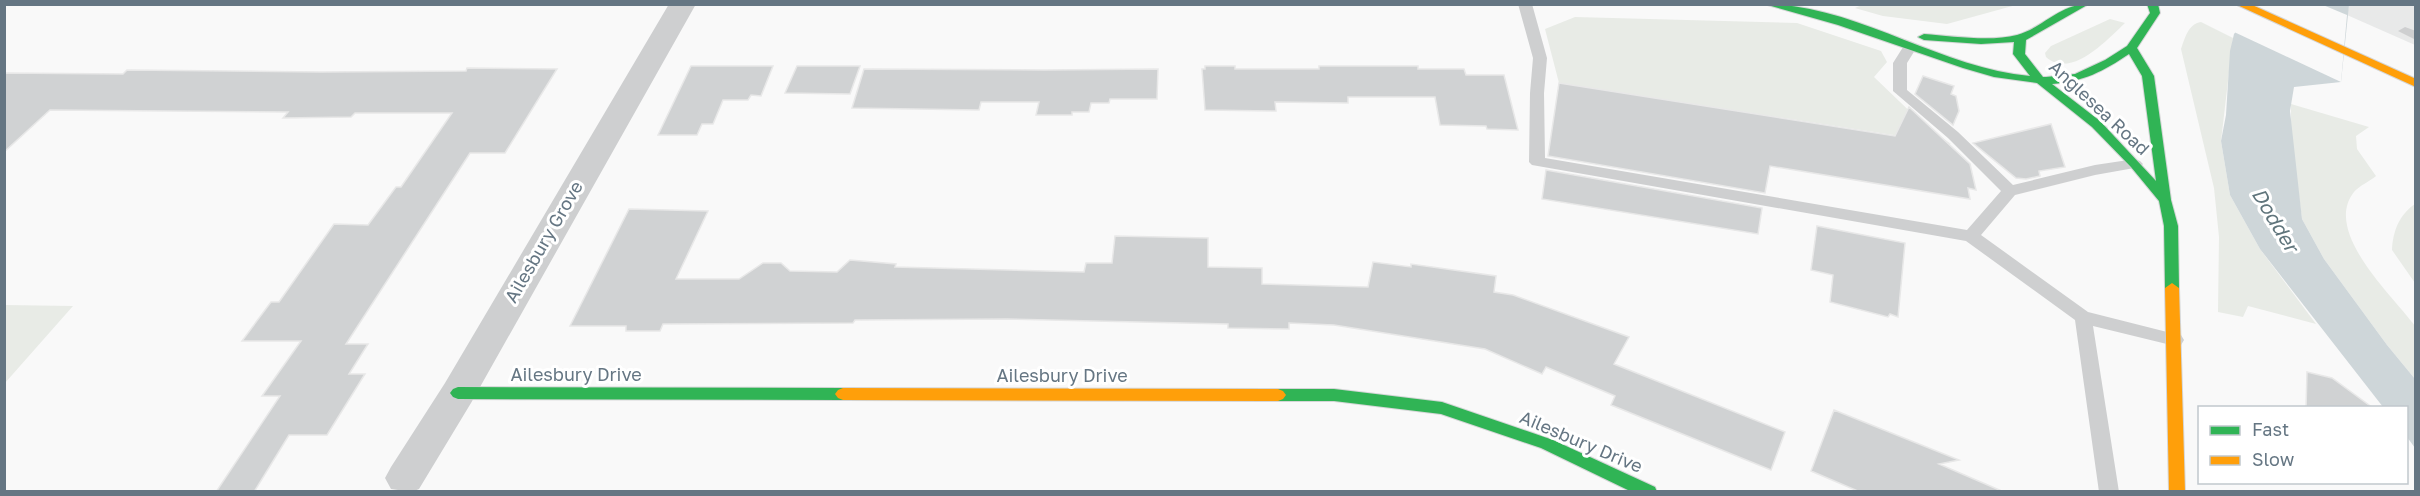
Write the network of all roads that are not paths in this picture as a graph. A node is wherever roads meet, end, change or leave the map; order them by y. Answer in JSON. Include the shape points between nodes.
{"nodes":[{"id":1,"x":683,"y":4,"type":"edge"},
{"id":2,"x":1525,"y":4,"type":"edge"},
{"id":3,"x":1769,"y":4,"type":"edge"},
{"id":4,"x":2084,"y":4,"type":"edge"},
{"id":5,"x":2152,"y":4,"type":"edge"},
{"id":6,"x":2246,"y":7,"type":"edge"},
{"id":7,"x":1880,"y":35,"type":"junction"},
{"id":8,"x":2020,"y":38,"type":"junction"},
{"id":9,"x":1910,"y":47,"type":"junction"},
{"id":10,"x":2131,"y":48,"type":"junction"},
{"id":11,"x":2344,"y":52,"type":"junction"},
{"id":12,"x":2395,"y":60,"type":"dead end"},
{"id":13,"x":2039,"y":79,"type":"junction"},
{"id":14,"x":2415,"y":84,"type":"edge"},
{"id":15,"x":2135,"y":164,"type":"junction"},
{"id":16,"x":2010,"y":191,"type":"junction"},
{"id":17,"x":2165,"y":200,"type":"junction"},
{"id":18,"x":1971,"y":236,"type":"junction"},
{"id":19,"x":2083,"y":317,"type":"junction"},
{"id":20,"x":2175,"y":340,"type":"junction"},
{"id":21,"x":458,"y":393,"type":"junction"},
{"id":22,"x":401,"y":485,"type":"edge"},
{"id":23,"x":1649,"y":492,"type":"edge"},
{"id":24,"x":2109,"y":492,"type":"edge"},
{"id":25,"x":2177,"y":492,"type":"edge"}],
"edges":[{"from":1,"to":21,"type":"street","name":"Ailesbury Grove"},
{"from":2,"to":18,"type":"lane","via":[[1540,58],[1537,162]]},
{"from":3,"to":7,"type":"main road"},
{"from":4,"to":8,"type":"main road"},
{"from":5,"to":10,"type":"main road","via":[[2155,13]]},
{"from":6,"to":11,"type":"main road"},
{"from":7,"to":8,"type":"main road","via":[[1981,41]]},
{"from":7,"to":9,"type":"main road"},
{"from":8,"to":13,"type":"main road","name":"Anglesea Road","via":[[2019,54]]},
{"from":9,"to":13,"type":"main road","via":[[1997,73]]},
{"from":9,"to":16,"type":"lane","via":[[1900,63],[1900,91],[1953,135]]},
{"from":10,"to":13,"type":"main road","via":[[2091,74]]},
{"from":10,"to":17,"type":"main road","name":"Anglesea Road","via":[[2148,76]]},
{"from":11,"to":12,"type":"main road"},
{"from":11,"to":14,"type":"main road"},
{"from":13,"to":15,"type":"main road","name":"Anglesea Road","via":[[2096,124]]},
{"from":15,"to":16,"type":"lane"},
{"from":15,"to":17,"type":"main road","name":"Anglesea Road"},
{"from":16,"to":18,"type":"lane"},
{"from":17,"to":20,"type":"main road","name":"Anglesea Road","via":[[2171,226]]},
{"from":18,"to":19,"type":"lane"},
{"from":19,"to":20,"type":"lane"},
{"from":19,"to":24,"type":"lane"},
{"from":20,"to":25,"type":"main road","name":"Anglesea Road"},
{"from":21,"to":22,"type":"street","name":"Ailesbury Grove"},
{"from":21,"to":23,"type":"main road","name":"Ailesbury Drive","via":[[1334,395],[1442,408],[1547,444]]}]}
